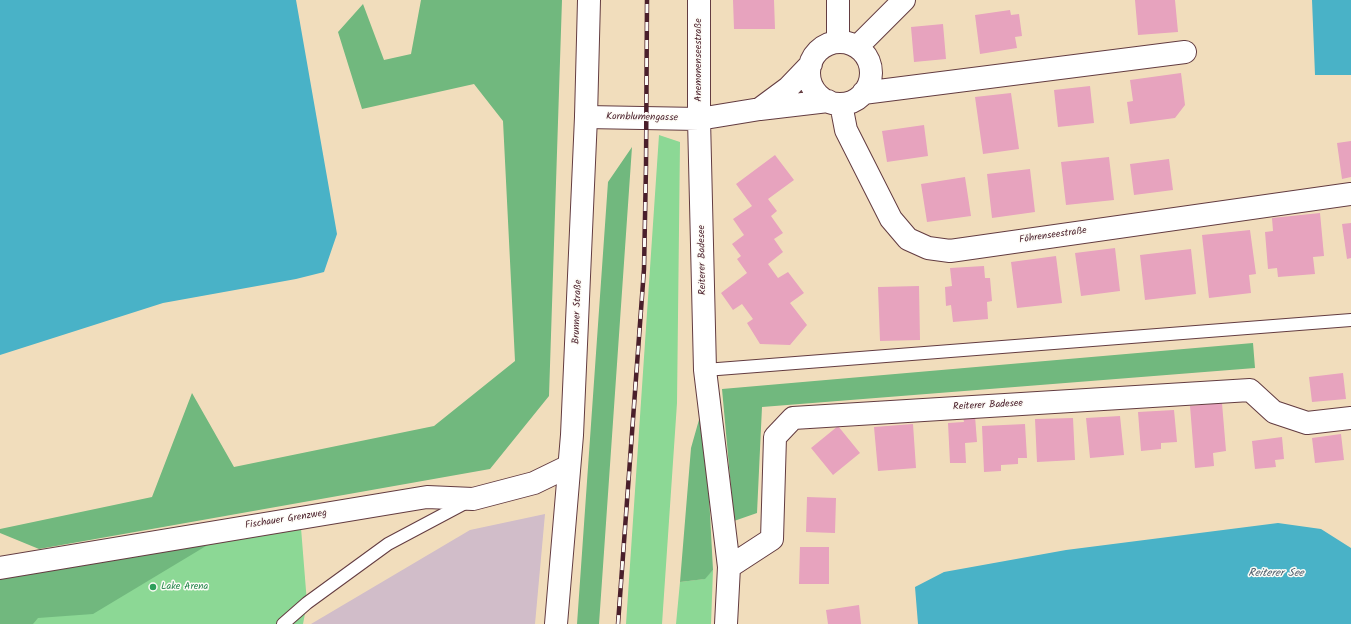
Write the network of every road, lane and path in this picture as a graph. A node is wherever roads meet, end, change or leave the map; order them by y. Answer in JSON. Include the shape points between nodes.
{"nodes":[{"id":1,"x":589,"y":0,"type":"edge"},
{"id":2,"x":700,"y":0,"type":"edge"},
{"id":3,"x":838,"y":0,"type":"edge"},
{"id":4,"x":904,"y":0,"type":"edge"},
{"id":5,"x":848,"y":44,"type":"junction"},
{"id":6,"x":1185,"y":52,"type":"dead end"},
{"id":7,"x":811,"y":64,"type":"junction"},
{"id":8,"x":863,"y":94,"type":"junction"},
{"id":9,"x":835,"y":102,"type":"junction"},
{"id":10,"x":760,"y":109,"type":"junction"},
{"id":11,"x":586,"y":117,"type":"junction"},
{"id":12,"x":699,"y":119,"type":"junction"},
{"id":13,"x":1351,"y":194,"type":"edge"},
{"id":14,"x":1351,"y":320,"type":"edge"},
{"id":15,"x":705,"y":370,"type":"junction"},
{"id":16,"x":1351,"y":418,"type":"edge"},
{"id":17,"x":569,"y":466,"type":"junction"},
{"id":18,"x":473,"y":499,"type":"junction"},
{"id":19,"x":729,"y":567,"type":"junction"},
{"id":20,"x":0,"y":568,"type":"edge"},
{"id":21,"x":283,"y":624,"type":"edge"},
{"id":22,"x":556,"y":624,"type":"edge"},
{"id":23,"x":726,"y":624,"type":"edge"}],
"edges":[{"from":1,"to":11,"type":"street","name":"Brunner Straße"},
{"from":2,"to":12,"type":"street","name":"Anemonenseestraße"},
{"from":3,"to":5,"type":"street"},
{"from":4,"to":5,"type":"street"},
{"from":5,"to":7,"type":"street","via":[[829,44],[821,49]]},
{"from":5,"to":8,"type":"street","via":[[864,54],[869,64],[869,84]]},
{"from":6,"to":8,"type":"street"},
{"from":7,"to":9,"type":"street","via":[[809,73],[814,90]]},
{"from":7,"to":10,"type":"street","via":[[788,88]]},
{"from":8,"to":9,"type":"street","via":[[849,102]]},
{"from":9,"to":10,"type":"street","name":"Kornblumengasse"},
{"from":9,"to":13,"type":"street","name":"Föhrenseestraße","via":[[846,130],[891,219],[908,239],[928,248],[950,251]]},
{"from":10,"to":12,"type":"street","name":"Kornblumengasse"},
{"from":11,"to":12,"type":"street","name":"Kornblumengasse"},
{"from":11,"to":17,"type":"street","name":"Brunner Straße"},
{"from":12,"to":15,"type":"street","name":"Reiterer Badesee"},
{"from":14,"to":15,"type":"lane"},
{"from":15,"to":19,"type":"street","name":"Reiterer Badesee"},
{"from":16,"to":19,"type":"street","name":"Reiterer Badesee","via":[[1307,423],[1274,412],[1250,390],[792,418],[775,437],[772,539]]},
{"from":17,"to":18,"type":"street","name":"Fischauer Grenzweg","via":[[534,483]]},
{"from":17,"to":22,"type":"street","name":"Brunner Straße"},
{"from":18,"to":20,"type":"street","name":"Fischauer Grenzweg","via":[[427,497]]},
{"from":18,"to":21,"type":"lane","via":[[388,544],[307,603]]},
{"from":19,"to":23,"type":"street","name":"Reiterer Badesee"}]}
